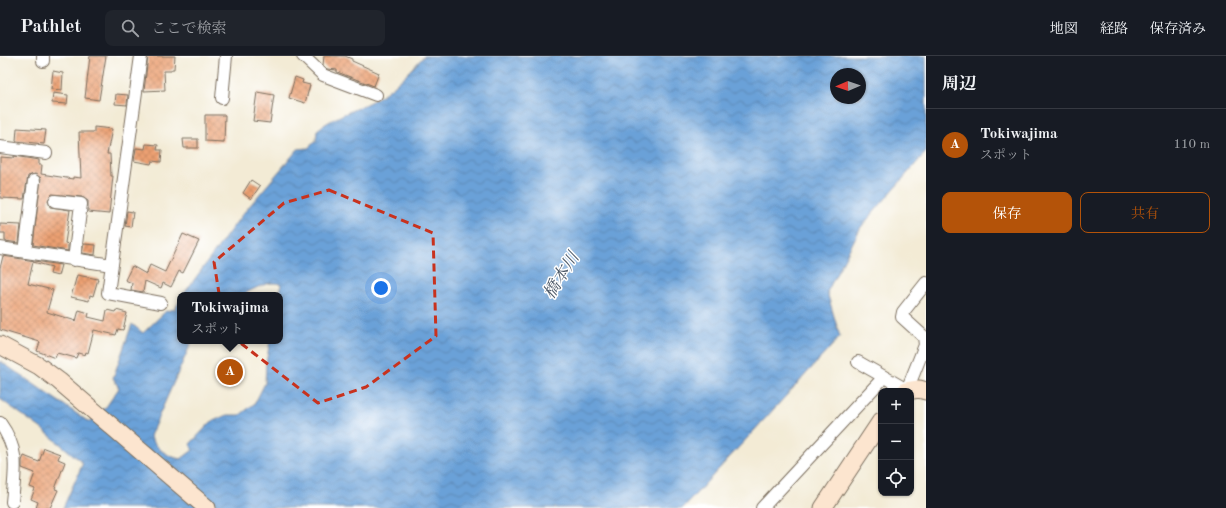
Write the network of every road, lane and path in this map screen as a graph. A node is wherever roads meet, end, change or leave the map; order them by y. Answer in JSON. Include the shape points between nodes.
{"nodes":[{"id":1,"x":141,"y":56,"type":"edge"},
{"id":2,"x":226,"y":56,"type":"edge"},
{"id":3,"x":303,"y":56,"type":"edge"},
{"id":4,"x":376,"y":95,"type":"dead end"},
{"id":5,"x":222,"y":98,"type":"dead end"},
{"id":6,"x":0,"y":147,"type":"edge"},
{"id":7,"x":46,"y":153,"type":"dead end"},
{"id":8,"x":34,"y":181,"type":"dead end"},
{"id":9,"x":54,"y":201,"type":"dead end"},
{"id":10,"x":0,"y":248,"type":"edge"},
{"id":11,"x":25,"y":252,"type":"junction"},
{"id":12,"x":74,"y":260,"type":"junction"},
{"id":13,"x":112,"y":265,"type":"junction"},
{"id":14,"x":926,"y":283,"type":"edge"},
{"id":15,"x":162,"y":303,"type":"dead end"},
{"id":16,"x":0,"y":346,"type":"edge"},
{"id":17,"x":858,"y":362,"type":"dead end"},
{"id":18,"x":884,"y":377,"type":"junction"},
{"id":19,"x":902,"y":388,"type":"edge"},
{"id":20,"x":908,"y":388,"type":"edge"},
{"id":21,"x":914,"y":390,"type":"edge"},
{"id":22,"x":926,"y":391,"type":"edge"},
{"id":23,"x":0,"y":423,"type":"edge"},
{"id":24,"x":879,"y":424,"type":"edge"},
{"id":25,"x":12,"y":502,"type":"dead end"},
{"id":26,"x":207,"y":508,"type":"edge"},
{"id":27,"x":762,"y":508,"type":"edge"},
{"id":28,"x":823,"y":508,"type":"edge"}],
"edges":[{"from":1,"to":13,"type":"street"},
{"from":2,"to":5,"type":"street"},
{"from":3,"to":4,"type":"street","via":[[323,75]]},
{"from":6,"to":7,"type":"street"},
{"from":8,"to":11,"type":"street"},
{"from":9,"to":12,"type":"street","via":[[81,204]]},
{"from":10,"to":11,"type":"street"},
{"from":11,"to":12,"type":"street"},
{"from":12,"to":13,"type":"street"},
{"from":13,"to":15,"type":"street","via":[[108,293]]},
{"from":14,"to":20,"type":"street","via":[[903,312],[902,317],[924,337],[925,345]]},
{"from":16,"to":26,"type":"street","via":[[39,366]]},
{"from":17,"to":18,"type":"street"},
{"from":18,"to":19,"type":"street"},
{"from":18,"to":27,"type":"street"},
{"from":21,"to":22,"type":"street"},
{"from":23,"to":25,"type":"street","via":[[9,435],[14,449]]},
{"from":24,"to":28,"type":"street"}]}
